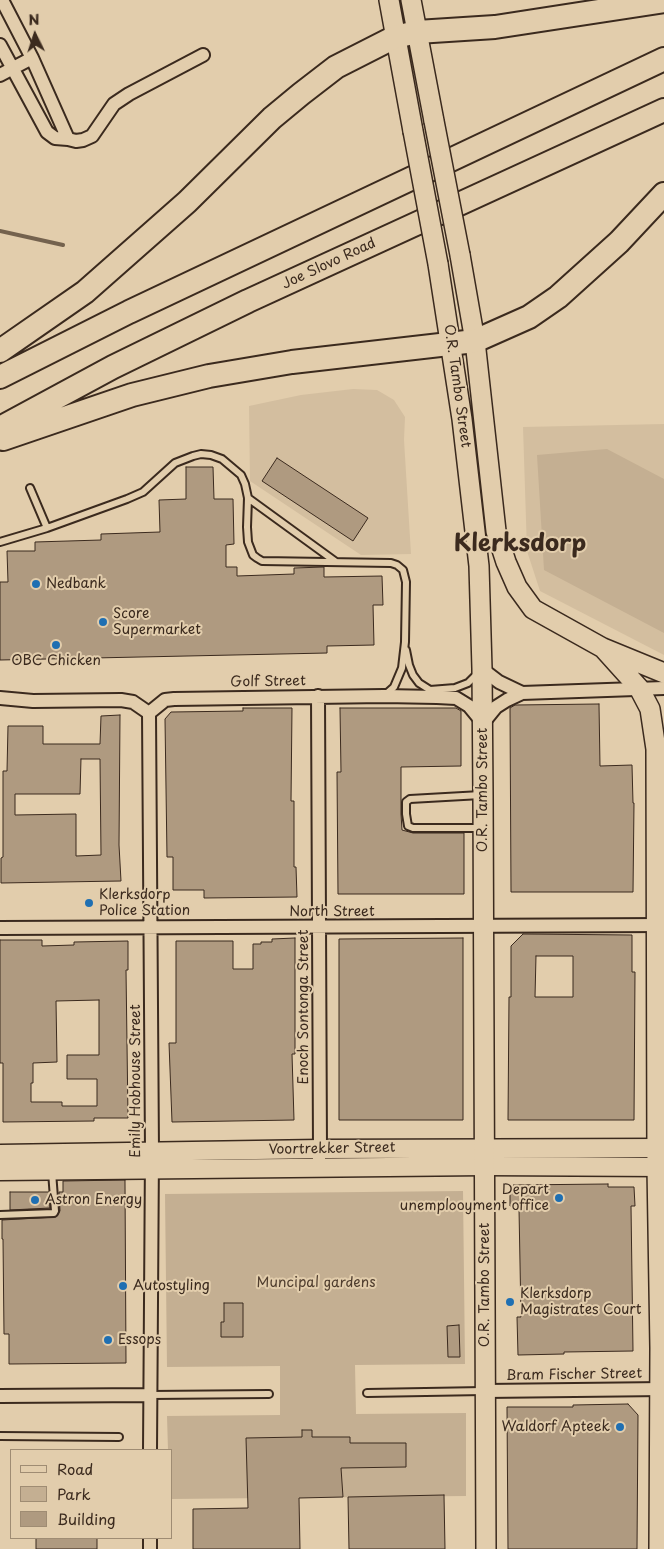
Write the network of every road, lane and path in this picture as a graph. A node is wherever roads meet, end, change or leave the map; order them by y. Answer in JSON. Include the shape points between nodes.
{"nodes":[{"id":1,"x":2,"y":0,"type":"edge"},
{"id":2,"x":389,"y":0,"type":"edge"},
{"id":3,"x":411,"y":0,"type":"edge"},
{"id":4,"x":664,"y":1,"type":"edge"},
{"id":5,"x":417,"y":32,"type":"junction"},
{"id":6,"x":396,"y":37,"type":"junction"},
{"id":7,"x":0,"y":45,"type":"edge"},
{"id":8,"x":203,"y":55,"type":"dead end"},
{"id":9,"x":32,"y":58,"type":"junction"},
{"id":10,"x":664,"y":59,"type":"edge"},
{"id":11,"x":12,"y":69,"type":"junction"},
{"id":12,"x":0,"y":75,"type":"edge"},
{"id":13,"x":664,"y":110,"type":"edge"},
{"id":14,"x":68,"y":139,"type":"junction"},
{"id":15,"x":664,"y":194,"type":"edge"},
{"id":16,"x":475,"y":341,"type":"junction"},
{"id":17,"x":451,"y":344,"type":"junction"},
{"id":18,"x":0,"y":351,"type":"edge"},
{"id":19,"x":0,"y":377,"type":"edge"},
{"id":20,"x":0,"y":428,"type":"edge"},
{"id":21,"x":0,"y":441,"type":"edge"},
{"id":22,"x":30,"y":488,"type":"dead end"},
{"id":23,"x":248,"y":498,"type":"junction"},
{"id":24,"x":47,"y":528,"type":"junction"},
{"id":25,"x":0,"y":542,"type":"edge"},
{"id":26,"x":336,"y":562,"type":"junction"},
{"id":27,"x":405,"y":642,"type":"junction"},
{"id":28,"x":602,"y":648,"type":"junction"},
{"id":29,"x":482,"y":669,"type":"junction"},
{"id":30,"x":664,"y":673,"type":"edge"},
{"id":31,"x":639,"y":688,"type":"junction"},
{"id":32,"x":664,"y":688,"type":"edge"},
{"id":33,"x":522,"y":693,"type":"junction"},
{"id":34,"x":318,"y":696,"type":"junction"},
{"id":35,"x":384,"y":696,"type":"junction"},
{"id":36,"x":0,"y":698,"type":"edge"},
{"id":37,"x":149,"y":712,"type":"junction"},
{"id":38,"x":664,"y":716,"type":"edge"},
{"id":39,"x":483,"y":723,"type":"junction"},
{"id":40,"x":656,"y":749,"type":"junction"},
{"id":41,"x":483,"y":795,"type":"junction"},
{"id":42,"x":484,"y":828,"type":"junction"},
{"id":43,"x":660,"y":925,"type":"edge"},
{"id":44,"x":484,"y":926,"type":"junction"},
{"id":45,"x":319,"y":927,"type":"junction"},
{"id":46,"x":0,"y":928,"type":"edge"},
{"id":47,"x":150,"y":928,"type":"junction"},
{"id":48,"x":485,"y":1148,"type":"junction"},
{"id":49,"x":661,"y":1148,"type":"edge"},
{"id":50,"x":320,"y":1149,"type":"junction"},
{"id":51,"x":0,"y":1154,"type":"edge"},
{"id":52,"x":152,"y":1160,"type":"junction"},
{"id":53,"x":485,"y":1166,"type":"junction"},
{"id":54,"x":661,"y":1167,"type":"edge"},
{"id":55,"x":318,"y":1168,"type":"junction"},
{"id":56,"x":52,"y":1170,"type":"junction"},
{"id":57,"x":0,"y":1171,"type":"edge"},
{"id":58,"x":0,"y":1215,"type":"edge"},
{"id":59,"x":662,"y":1389,"type":"edge"},
{"id":60,"x":485,"y":1391,"type":"junction"},
{"id":61,"x":150,"y":1394,"type":"junction"},
{"id":62,"x":269,"y":1394,"type":"dead end"},
{"id":63,"x":367,"y":1394,"type":"dead end"},
{"id":64,"x":0,"y":1396,"type":"edge"},
{"id":65,"x":0,"y":1436,"type":"edge"},
{"id":66,"x":119,"y":1437,"type":"dead end"},
{"id":67,"x":150,"y":1449,"type":"edge"},
{"id":68,"x":486,"y":1549,"type":"edge"},
{"id":69,"x":659,"y":1549,"type":"edge"}],
"edges":[{"from":1,"to":9,"type":"street"},
{"from":2,"to":6,"type":"main road","name":"O.R. Tambo Street"},
{"from":3,"to":5,"type":"main road","name":"O.R. Tambo Street"},
{"from":4,"to":5,"type":"highway","via":[[495,27]]},
{"from":5,"to":6,"type":"highway"},
{"from":5,"to":16,"type":"main road","name":"O.R. Tambo Street","bridge":true},
{"from":6,"to":17,"type":"main road","name":"O.R. Tambo Street","bridge":true},
{"from":6,"to":18,"type":"highway","via":[[336,67],[301,94],[272,118],[187,202],[85,292]]},
{"from":7,"to":11,"type":"street"},
{"from":8,"to":14,"type":"street","via":[[114,104],[92,136],[76,141]]},
{"from":9,"to":11,"type":"street"},
{"from":9,"to":14,"type":"street"},
{"from":10,"to":19,"type":"highway","via":[[138,308]]},
{"from":11,"to":12,"type":"street"},
{"from":11,"to":14,"type":"street","via":[[47,132],[55,138]]},
{"from":13,"to":20,"type":"highway","name":"Joe Slovo Road","via":[[248,301],[113,367]]},
{"from":15,"to":16,"type":"highway","via":[[619,242],[558,298],[529,317]]},
{"from":16,"to":17,"type":"highway"},
{"from":16,"to":28,"type":"main road","name":"O.R. Tambo Street","via":[[496,531],[506,562],[517,587],[533,609]]},
{"from":17,"to":21,"type":"highway","via":[[292,362],[209,376],[132,394]]},
{"from":17,"to":29,"type":"main road","name":"O.R. Tambo Street","via":[[474,513]]},
{"from":22,"to":24,"type":"lane"},
{"from":23,"to":24,"type":"lane","via":[[241,474],[222,460],[201,454],[175,464],[143,492]]},
{"from":23,"to":26,"type":"lane"},
{"from":23,"to":26,"type":"lane","via":[[248,542],[257,558],[262,561]]},
{"from":24,"to":25,"type":"lane"},
{"from":26,"to":27,"type":"lane","via":[[391,563],[403,570],[406,582]]},
{"from":27,"to":29,"type":"lane","via":[[413,675],[430,690],[455,688],[468,683]]},
{"from":27,"to":35,"type":"lane","via":[[399,678]]},
{"from":28,"to":30,"type":"main road"},
{"from":28,"to":31,"type":"main road"},
{"from":29,"to":33,"type":"street"},
{"from":29,"to":39,"type":"main road","name":"O.R. Tambo Street"},
{"from":31,"to":32,"type":"street"},
{"from":31,"to":33,"type":"street"},
{"from":31,"to":40,"type":"main road","via":[[650,709]]},
{"from":33,"to":39,"type":"street","via":[[496,707]]},
{"from":34,"to":35,"type":"street","name":"Golf Street"},
{"from":34,"to":37,"type":"street","name":"Golf Street","via":[[174,699],[165,700]]},
{"from":34,"to":45,"type":"street","name":"Enoch Sontonga Street"},
{"from":35,"to":39,"type":"street","name":"Golf Street","via":[[456,698],[469,706]]},
{"from":36,"to":37,"type":"street","via":[[121,700],[133,702]]},
{"from":37,"to":47,"type":"street","name":"Emily Hobhouse Street"},
{"from":38,"to":40,"type":"main road"},
{"from":39,"to":41,"type":"main road","name":"O.R. Tambo Street"},
{"from":40,"to":43,"type":"main road"},
{"from":41,"to":42,"type":"main road","name":"O.R. Tambo Street"},
{"from":41,"to":42,"type":"lane","via":[[410,799],[406,808],[410,827]]},
{"from":42,"to":44,"type":"main road","name":"O.R. Tambo Street"},
{"from":43,"to":44,"type":"street","name":"North Street"},
{"from":43,"to":49,"type":"main road"},
{"from":44,"to":45,"type":"street","name":"North Street"},
{"from":44,"to":48,"type":"main road","name":"O.R. Tambo Street"},
{"from":45,"to":47,"type":"street","name":"North Street"},
{"from":45,"to":50,"type":"street","name":"Enoch Sontonga Street"},
{"from":46,"to":47,"type":"street","name":"North Street"},
{"from":47,"to":52,"type":"street","name":"Emily Hobhouse Street"},
{"from":48,"to":49,"type":"street","name":"Voortrekker Street"},
{"from":48,"to":50,"type":"street","name":"Voortrekker Street"},
{"from":48,"to":53,"type":"main road","name":"O.R. Tambo Street"},
{"from":49,"to":54,"type":"main road"},
{"from":50,"to":52,"type":"street","name":"Voortrekker Street"},
{"from":50,"to":55,"type":"street","name":"Enoch Sontonga Street"},
{"from":51,"to":52,"type":"street","name":"Voortrekker Street"},
{"from":52,"to":55,"type":"street","name":"Voortrekker Street"},
{"from":52,"to":56,"type":"street","name":"Voortrekker Street"},
{"from":52,"to":61,"type":"street","name":"Emily Hobhouse Street"},
{"from":53,"to":54,"type":"street","name":"Voortrekker Street"},
{"from":53,"to":55,"type":"street","name":"Voortrekker Street"},
{"from":53,"to":60,"type":"main road","name":"O.R. Tambo Street"},
{"from":54,"to":59,"type":"main road"},
{"from":56,"to":57,"type":"street","name":"Voortrekker Street"},
{"from":56,"to":58,"type":"lane","via":[[54,1213]]},
{"from":59,"to":60,"type":"street","name":"Bram Fischer Street"},
{"from":59,"to":69,"type":"main road"},
{"from":60,"to":63,"type":"lane"},
{"from":60,"to":68,"type":"main road","name":"O.R. Tambo Street"},
{"from":61,"to":62,"type":"lane"},
{"from":61,"to":64,"type":"street"},
{"from":61,"to":67,"type":"street","name":"Emily Hobhouse Street"},
{"from":65,"to":66,"type":"lane"}]}
